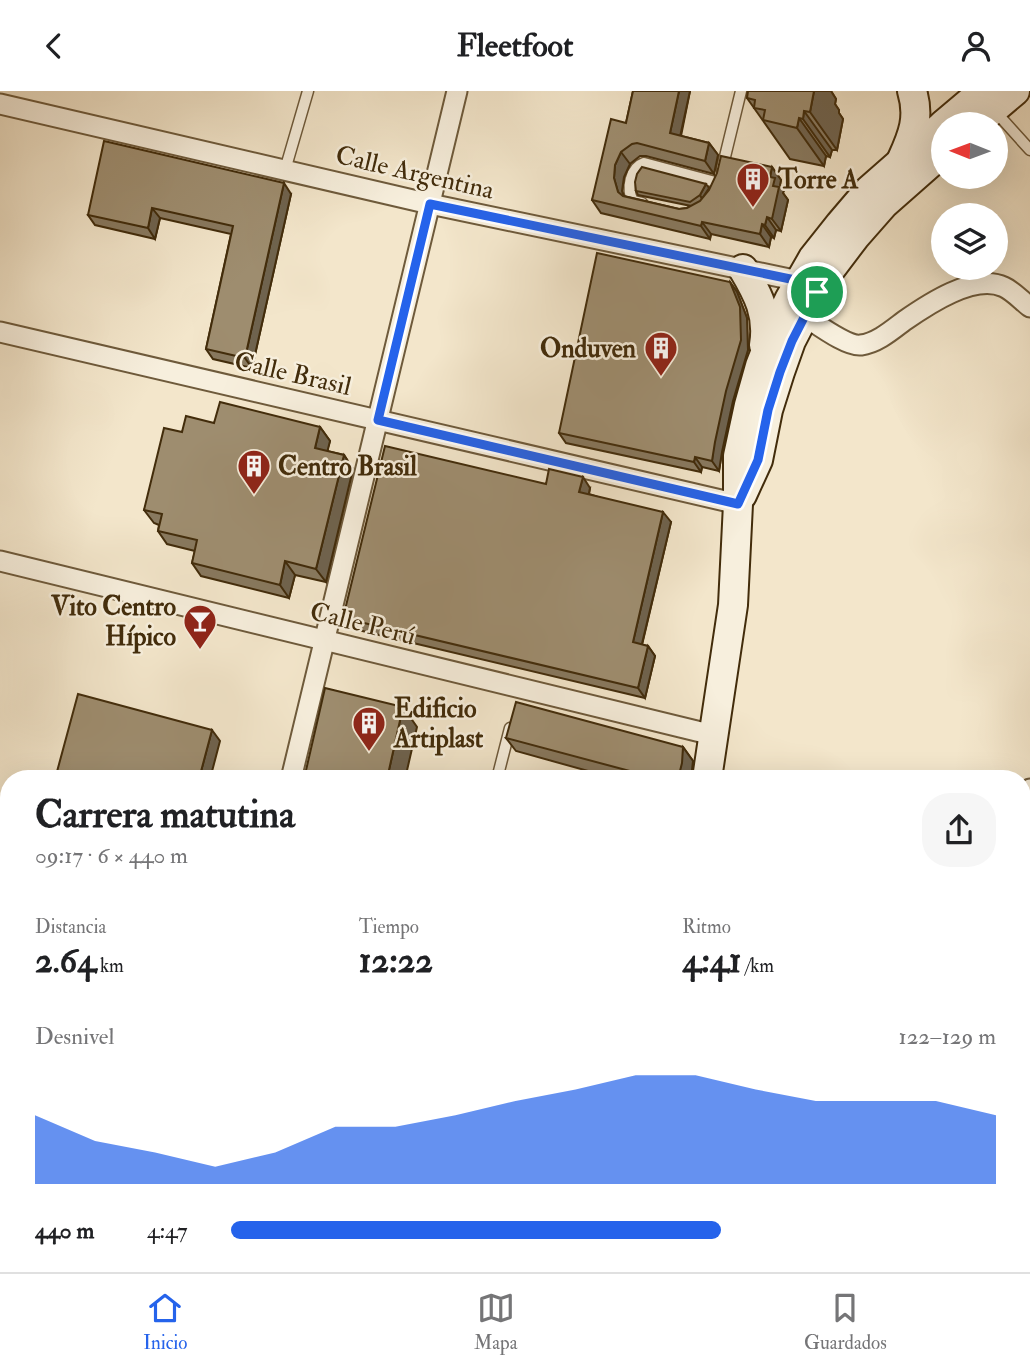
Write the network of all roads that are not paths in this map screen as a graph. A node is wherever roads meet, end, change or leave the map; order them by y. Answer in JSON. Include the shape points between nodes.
{"nodes":[{"id":1,"x":308,"y":91,"type":"edge"},
{"id":2,"x":457,"y":91,"type":"edge"},
{"id":3,"x":741,"y":91,"type":"edge"},
{"id":4,"x":912,"y":91,"type":"edge"},
{"id":5,"x":1015,"y":91,"type":"edge"},
{"id":6,"x":981,"y":102,"type":"edge"},
{"id":7,"x":0,"y":104,"type":"edge"},
{"id":8,"x":965,"y":112,"type":"edge"},
{"id":9,"x":931,"y":136,"type":"edge"},
{"id":10,"x":1030,"y":150,"type":"edge"},
{"id":11,"x":931,"y":160,"type":"edge"},
{"id":12,"x":901,"y":161,"type":"junction"},
{"id":13,"x":285,"y":170,"type":"junction"},
{"id":14,"x":882,"y":191,"type":"junction"},
{"id":15,"x":430,"y":204,"type":"junction"},
{"id":16,"x":656,"y":206,"type":"edge"},
{"id":17,"x":743,"y":269,"type":"junction"},
{"id":18,"x":807,"y":296,"type":"junction"},
{"id":19,"x":1030,"y":307,"type":"edge"},
{"id":20,"x":0,"y":332,"type":"edge"},
{"id":21,"x":760,"y":366,"type":"junction"},
{"id":22,"x":378,"y":420,"type":"junction"},
{"id":23,"x":738,"y":504,"type":"junction"},
{"id":24,"x":0,"y":561,"type":"edge"},
{"id":25,"x":324,"y":640,"type":"junction"},
{"id":26,"x":514,"y":714,"type":"edge"},
{"id":27,"x":713,"y":735,"type":"junction"},
{"id":28,"x":293,"y":770,"type":"edge"},
{"id":29,"x":500,"y":770,"type":"edge"},
{"id":30,"x":707,"y":770,"type":"edge"}],
"edges":[{"from":1,"to":13,"type":"lane"},
{"from":2,"to":15,"type":"street"},
{"from":3,"to":16,"type":"lane","via":[[717,188],[644,163],[635,169],[630,195],[634,201]]},
{"from":4,"to":12,"type":"main road","via":[[913,134]]},
{"from":5,"to":6,"type":"main road"},
{"from":6,"to":8,"type":"main road"},
{"from":6,"to":10,"type":"lane"},
{"from":7,"to":13,"type":"street","name":"Calle Argentina"},
{"from":9,"to":12,"type":"main road"},
{"from":11,"to":14,"type":"main road"},
{"from":12,"to":14,"type":"main road"},
{"from":13,"to":15,"type":"street","name":"Calle Argentina"},
{"from":14,"to":18,"type":"main road","via":[[813,258]]},
{"from":15,"to":17,"type":"street","name":"Calle Argentina"},
{"from":15,"to":22,"type":"street"},
{"from":17,"to":18,"type":"street","name":"Calle Argentina"},
{"from":17,"to":21,"type":"main road","via":[[758,294],[763,315]]},
{"from":18,"to":19,"type":"street","name":"Calle Argentina","via":[[848,342],[860,345],[951,293],[979,284],[1004,287]]},
{"from":18,"to":21,"type":"main road","via":[[773,333]]},
{"from":18,"to":23,"type":"main road","via":[[768,410],[758,460]]},
{"from":20,"to":22,"type":"street","name":"Calle Brasil"},
{"from":21,"to":23,"type":"main road","via":[[738,456]]},
{"from":22,"to":23,"type":"street","name":"Calle Brasil"},
{"from":22,"to":25,"type":"street"},
{"from":23,"to":27,"type":"main road","via":[[733,605]]},
{"from":24,"to":25,"type":"street","name":"Calle Perú"},
{"from":25,"to":27,"type":"street","name":"Calle Perú","via":[[518,695]]},
{"from":25,"to":28,"type":"street"},
{"from":26,"to":29,"type":"lane"},
{"from":27,"to":30,"type":"main road"}]}
